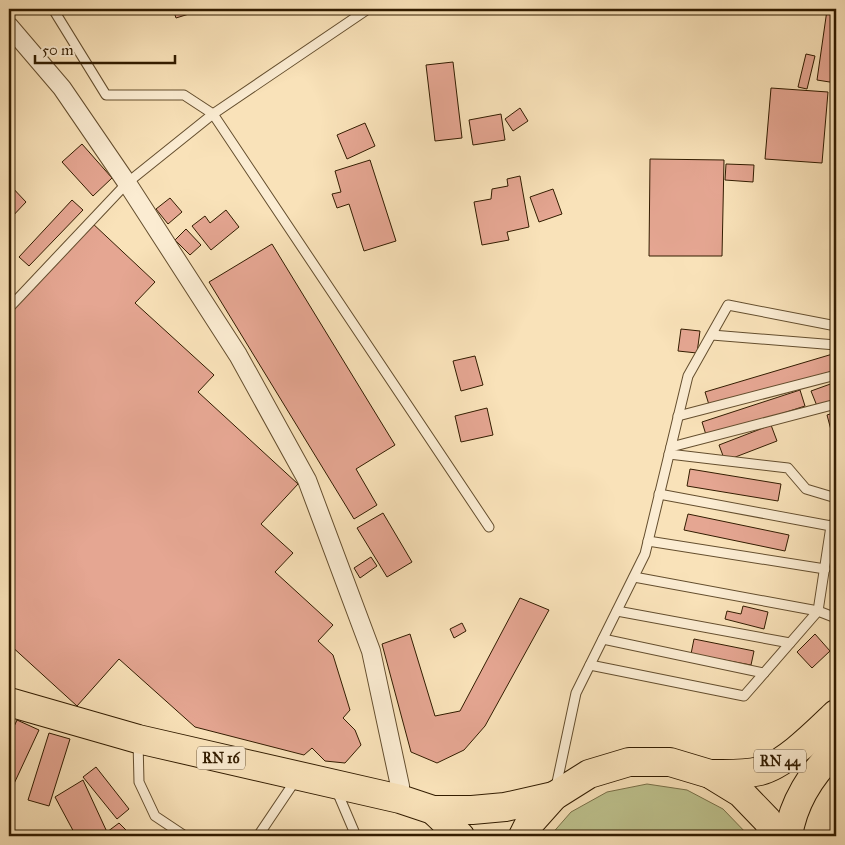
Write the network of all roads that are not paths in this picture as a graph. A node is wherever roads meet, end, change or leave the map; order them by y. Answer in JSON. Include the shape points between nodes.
{"nodes":[{"id":1,"x":52,"y":9,"type":"edge"},
{"id":2,"x":368,"y":9,"type":"edge"},
{"id":3,"x":9,"y":26,"type":"edge"},
{"id":4,"x":213,"y":114,"type":"junction"},
{"id":5,"x":127,"y":183,"type":"junction"},
{"id":6,"x":9,"y":308,"type":"edge"},
{"id":7,"x":836,"y":326,"type":"edge"},
{"id":8,"x":712,"y":334,"type":"junction"},
{"id":9,"x":836,"y":345,"type":"edge"},
{"id":10,"x":836,"y":375,"type":"edge"},
{"id":11,"x":836,"y":404,"type":"edge"},
{"id":12,"x":678,"y":416,"type":"junction"},
{"id":13,"x":670,"y":450,"type":"junction"},
{"id":14,"x":659,"y":494,"type":"junction"},
{"id":15,"x":836,"y":498,"type":"edge"},
{"id":16,"x":834,"y":524,"type":"edge"},
{"id":17,"x":489,"y":527,"type":"dead end"},
{"id":18,"x":648,"y":541,"type":"junction"},
{"id":19,"x":824,"y":570,"type":"junction"},
{"id":20,"x":634,"y":577,"type":"junction"},
{"id":21,"x":617,"y":611,"type":"junction"},
{"id":22,"x":818,"y":611,"type":"junction"},
{"id":23,"x":836,"y":618,"type":"edge"},
{"id":24,"x":603,"y":639,"type":"junction"},
{"id":25,"x":790,"y":643,"type":"junction"},
{"id":26,"x":590,"y":665,"type":"junction"},
{"id":27,"x":764,"y":673,"type":"junction"},
{"id":28,"x":9,"y":702,"type":"edge"},
{"id":29,"x":836,"y":714,"type":"edge"},
{"id":30,"x":138,"y":739,"type":"junction"},
{"id":31,"x":836,"y":750,"type":"edge"},
{"id":32,"x":710,"y":774,"type":"junction"},
{"id":33,"x":298,"y":776,"type":"junction"},
{"id":34,"x":334,"y":784,"type":"junction"},
{"id":35,"x":554,"y":796,"type":"junction"},
{"id":36,"x":400,"y":799,"type":"junction"},
{"id":37,"x":433,"y":810,"type":"junction"},
{"id":38,"x":185,"y":836,"type":"edge"},
{"id":39,"x":258,"y":836,"type":"edge"},
{"id":40,"x":356,"y":836,"type":"edge"},
{"id":41,"x":460,"y":836,"type":"edge"},
{"id":42,"x":523,"y":836,"type":"edge"},
{"id":43,"x":776,"y":836,"type":"edge"},
{"id":44,"x":788,"y":836,"type":"edge"}],
"edges":[{"from":1,"to":4,"type":"lane","via":[[106,95],[184,95]]},
{"from":2,"to":4,"type":"lane"},
{"from":3,"to":5,"type":"street","via":[[62,88]]},
{"from":4,"to":5,"type":"lane"},
{"from":4,"to":17,"type":"lane"},
{"from":5,"to":6,"type":"lane"},
{"from":5,"to":36,"type":"street","via":[[238,355],[307,480],[371,651]]},
{"from":7,"to":8,"type":"lane","via":[[728,305]]},
{"from":8,"to":9,"type":"lane"},
{"from":8,"to":12,"type":"lane","via":[[688,376]]},
{"from":10,"to":12,"type":"lane"},
{"from":11,"to":13,"type":"lane"},
{"from":12,"to":13,"type":"lane"},
{"from":13,"to":14,"type":"lane"},
{"from":13,"to":15,"type":"lane","via":[[788,468],[806,489]]},
{"from":14,"to":16,"type":"lane"},
{"from":14,"to":18,"type":"lane"},
{"from":16,"to":19,"type":"lane"},
{"from":18,"to":19,"type":"lane"},
{"from":18,"to":20,"type":"lane"},
{"from":19,"to":22,"type":"lane"},
{"from":20,"to":21,"type":"lane"},
{"from":20,"to":22,"type":"lane"},
{"from":21,"to":24,"type":"lane"},
{"from":21,"to":25,"type":"lane"},
{"from":22,"to":23,"type":"lane"},
{"from":22,"to":25,"type":"lane"},
{"from":24,"to":26,"type":"lane"},
{"from":24,"to":27,"type":"lane"},
{"from":25,"to":27,"type":"lane"},
{"from":26,"to":27,"type":"lane","via":[[744,696]]},
{"from":26,"to":35,"type":"lane","via":[[576,693]]},
{"from":28,"to":30,"type":"main road","number":"RN 16"},
{"from":29,"to":32,"type":"main road","number":"RN 44","via":[[774,766],[738,774]]},
{"from":30,"to":33,"type":"main road","number":"RN 16"},
{"from":30,"to":38,"type":"lane","via":[[138,782],[155,816]]},
{"from":31,"to":44,"type":"main road","number":"RN 44","via":[[795,807]]},
{"from":32,"to":35,"type":"main road","via":[[670,762],[629,762],[589,774]]},
{"from":32,"to":43,"type":"main road","via":[[741,793],[767,820]]},
{"from":33,"to":34,"type":"main road","number":"RN 16"},
{"from":33,"to":39,"type":"lane"},
{"from":34,"to":36,"type":"main road","number":"RN 16"},
{"from":34,"to":40,"type":"lane"},
{"from":35,"to":37,"type":"main road","number":"RN 16","via":[[505,807]]},
{"from":35,"to":42,"type":"main road","via":[[529,824]]},
{"from":36,"to":37,"type":"main road","number":"RN 16"},
{"from":37,"to":41,"type":"main road","number":"RN 16"}]}
